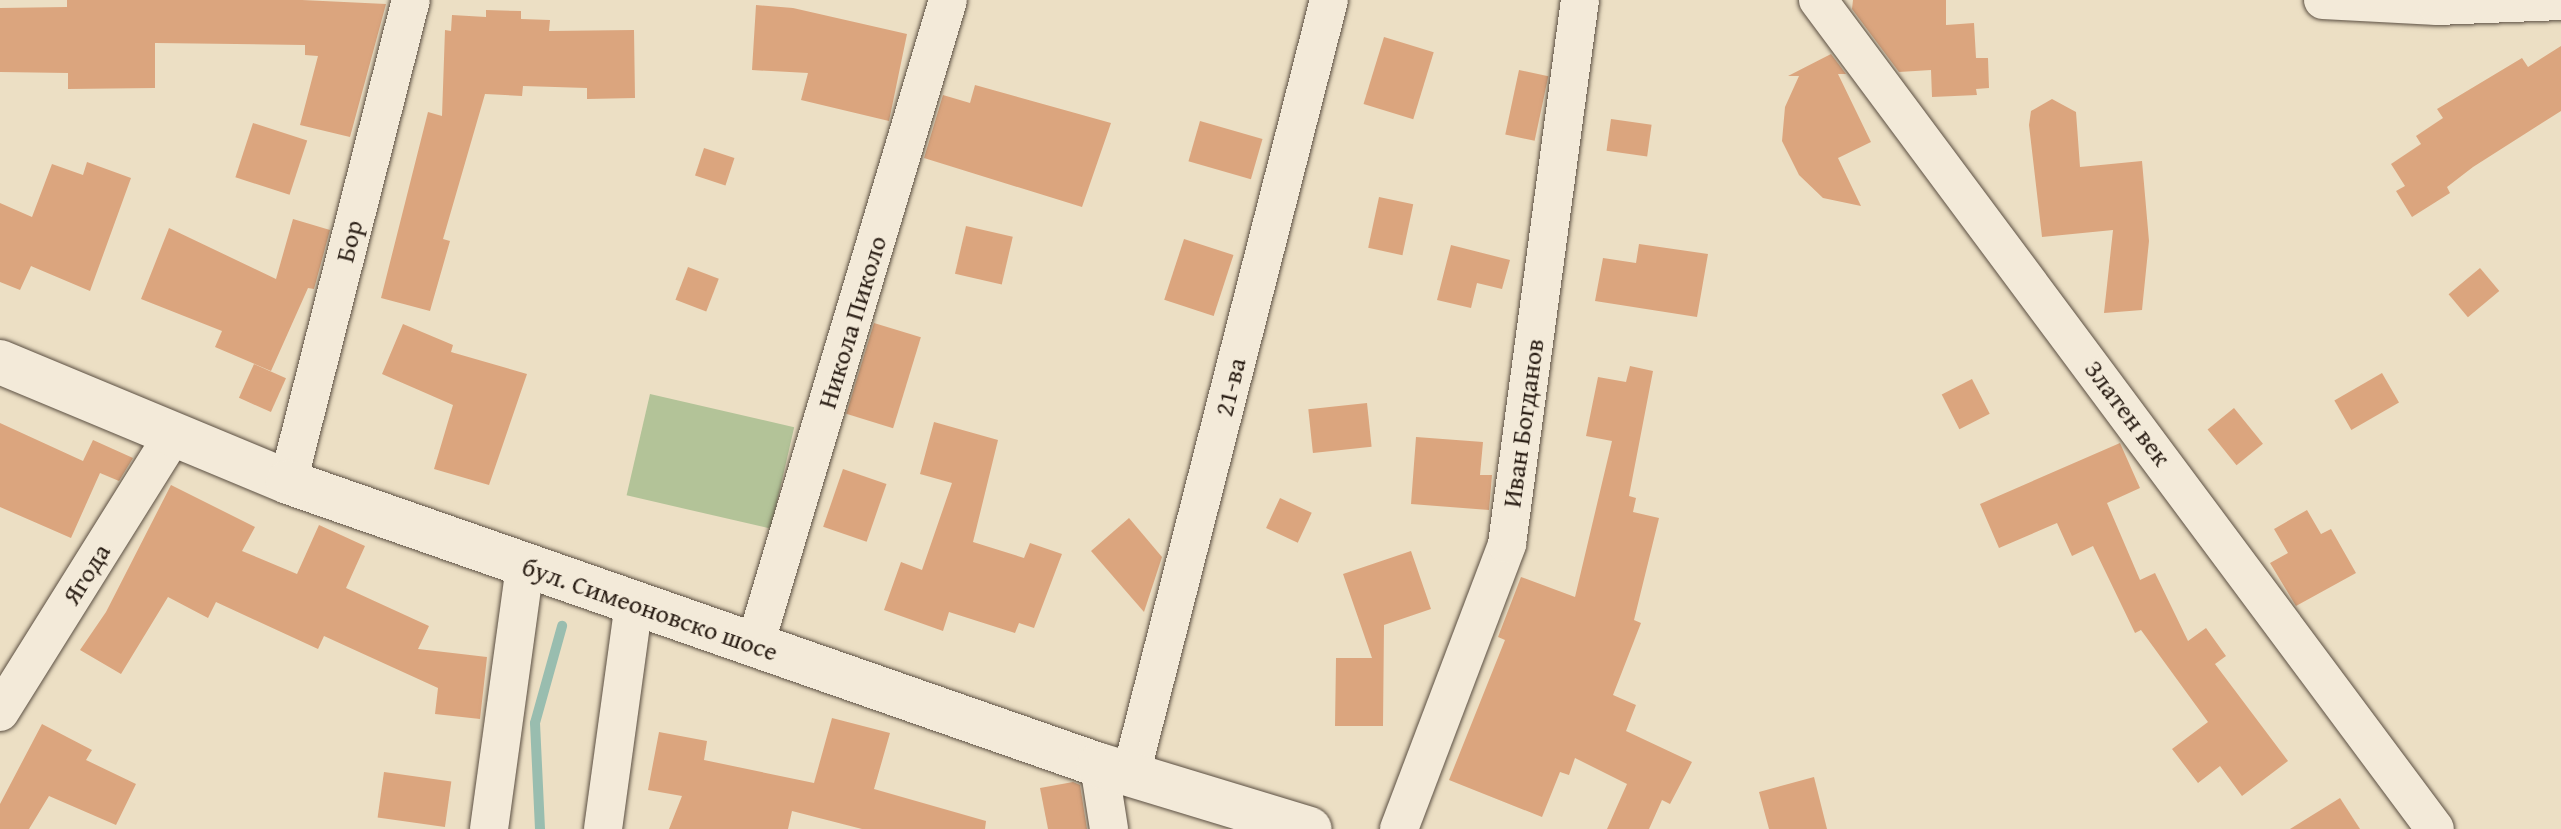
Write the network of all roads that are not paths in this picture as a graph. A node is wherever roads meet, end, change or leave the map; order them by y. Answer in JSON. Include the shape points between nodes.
{"nodes":[{"id":1,"x":411,"y":0,"type":"edge"},
{"id":2,"x":948,"y":0,"type":"edge"},
{"id":3,"x":1329,"y":0,"type":"edge"},
{"id":4,"x":1580,"y":0,"type":"edge"},
{"id":5,"x":1818,"y":0,"type":"edge"},
{"id":6,"x":2323,"y":0,"type":"edge"},
{"id":7,"x":2561,"y":1,"type":"edge"},
{"id":8,"x":0,"y":362,"type":"edge"},
{"id":9,"x":172,"y":437,"type":"junction"},
{"id":10,"x":288,"y":482,"type":"junction"},
{"id":11,"x":525,"y":565,"type":"junction"},
{"id":12,"x":634,"y":604,"type":"junction"},
{"id":13,"x":755,"y":645,"type":"junction"},
{"id":14,"x":0,"y":712,"type":"edge"},
{"id":15,"x":1115,"y":769,"type":"junction"},
{"id":16,"x":489,"y":829,"type":"edge"},
{"id":17,"x":603,"y":829,"type":"edge"},
{"id":18,"x":1109,"y":829,"type":"edge"},
{"id":19,"x":1310,"y":829,"type":"edge"},
{"id":20,"x":1399,"y":829,"type":"edge"},
{"id":21,"x":2435,"y":829,"type":"edge"}],
"edges":[{"from":1,"to":10,"type":"street","name":"Бор"},
{"from":2,"to":13,"type":"street","name":"Никола Пиколо"},
{"from":3,"to":15,"type":"street","name":"21-ва"},
{"from":4,"to":20,"type":"street","name":"Иван Богданов","via":[[1507,544]]},
{"from":5,"to":21,"type":"street","name":"Златен век"},
{"from":6,"to":7,"type":"street","via":[[2437,6]]},
{"from":8,"to":9,"type":"street","name":"бул. Симеоновско шосе"},
{"from":9,"to":10,"type":"street","name":"бул. Симеоновско шосе"},
{"from":9,"to":14,"type":"street","name":"Ягода"},
{"from":10,"to":11,"type":"street","name":"бул. Симеоновско шосе"},
{"from":11,"to":12,"type":"street","name":"бул. Симеоновско шосе"},
{"from":11,"to":16,"type":"street"},
{"from":12,"to":13,"type":"street","name":"бул. Симеоновско шосе"},
{"from":12,"to":17,"type":"street"},
{"from":13,"to":15,"type":"street","name":"бул. Симеоновско шосе"},
{"from":15,"to":18,"type":"street"},
{"from":15,"to":19,"type":"street","name":"бул. Симеоновско шосе"}]}
